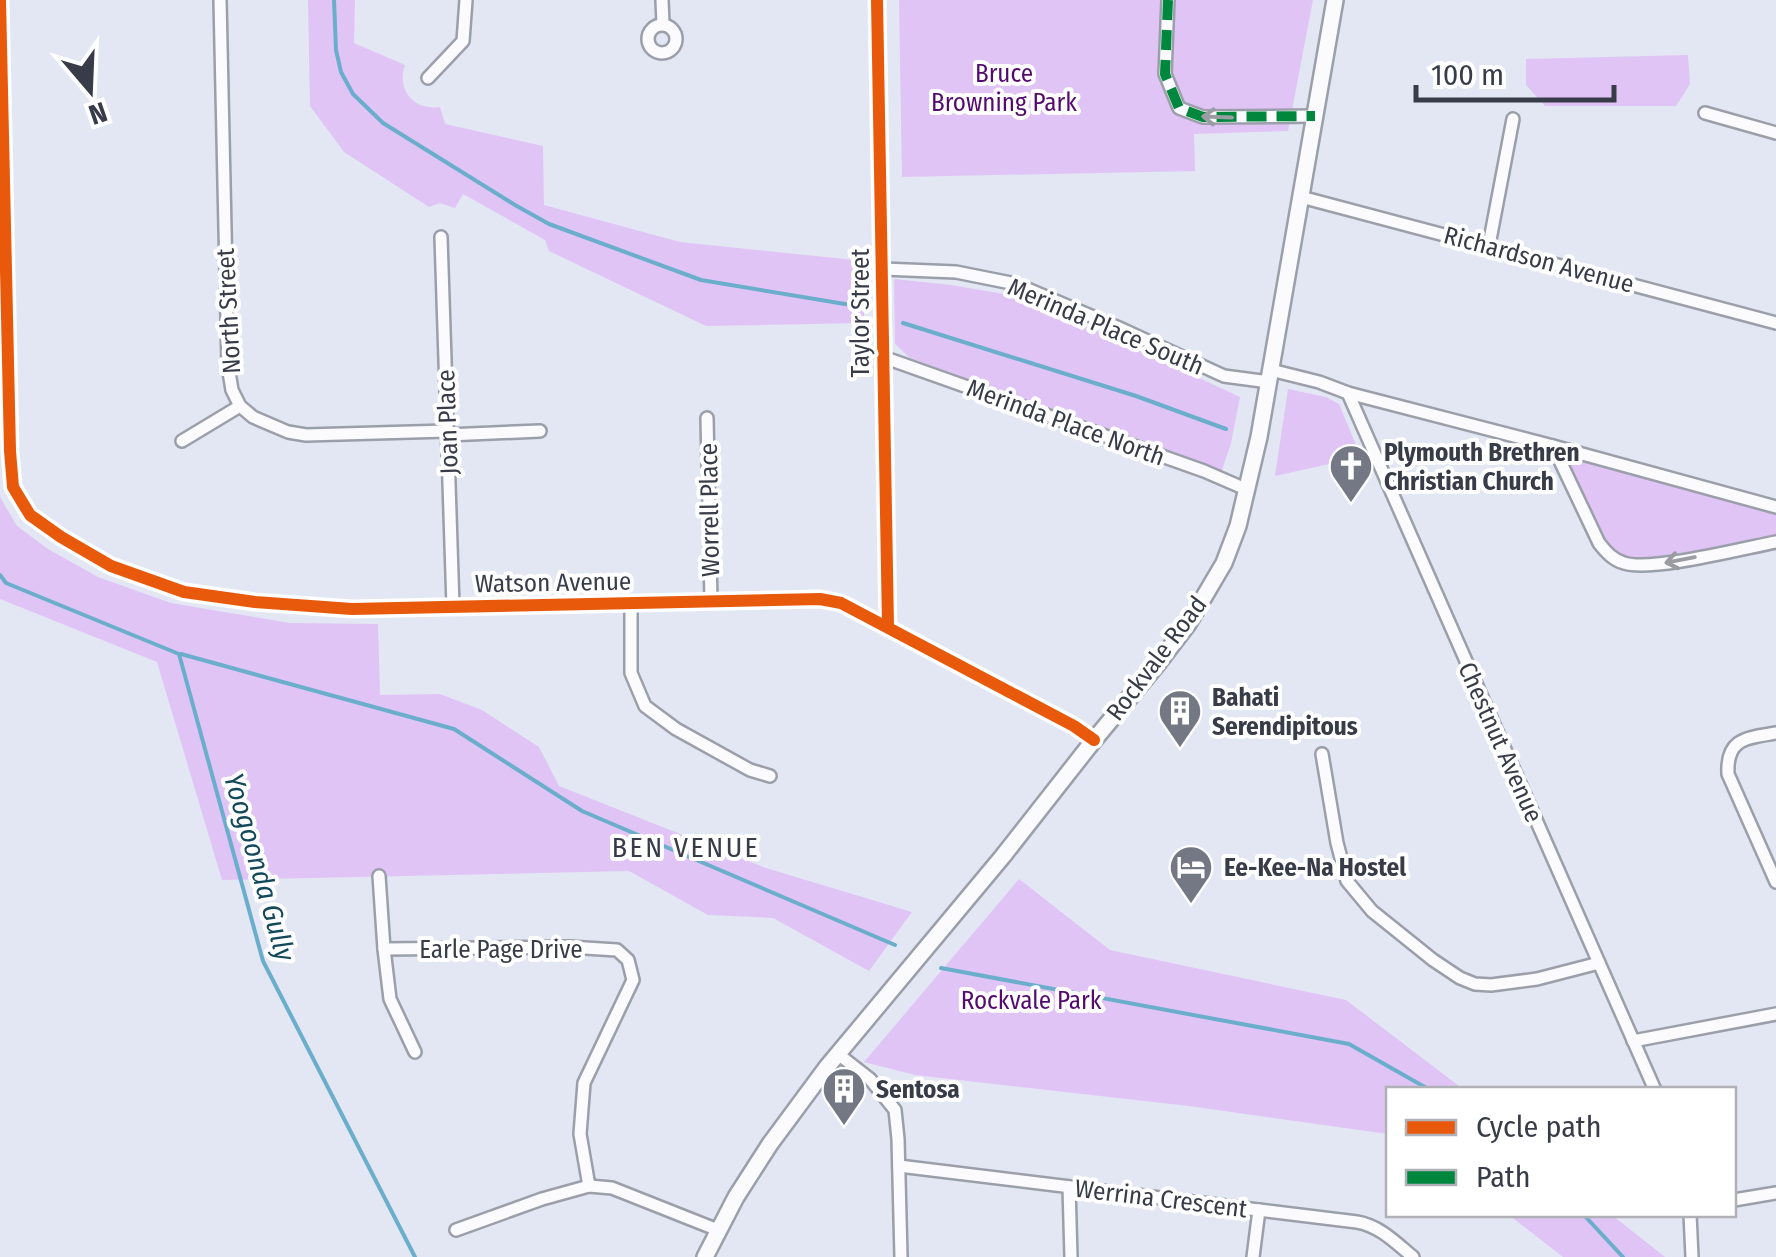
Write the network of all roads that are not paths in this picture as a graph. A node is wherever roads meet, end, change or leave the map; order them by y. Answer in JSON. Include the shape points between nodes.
{"nodes":[{"id":1,"x":0,"y":0,"type":"edge"},
{"id":2,"x":220,"y":0,"type":"edge"},
{"id":3,"x":466,"y":0,"type":"edge"},
{"id":4,"x":662,"y":0,"type":"edge"},
{"id":5,"x":877,"y":0,"type":"edge"},
{"id":6,"x":1168,"y":0,"type":"edge"},
{"id":7,"x":1335,"y":0,"type":"edge"},
{"id":8,"x":662,"y":24,"type":"dead end"},
{"id":9,"x":428,"y":78,"type":"dead end"},
{"id":10,"x":1705,"y":113,"type":"dead end"},
{"id":11,"x":1315,"y":116,"type":"junction"},
{"id":12,"x":1513,"y":119,"type":"dead end"},
{"id":13,"x":1776,"y":134,"type":"edge"},
{"id":14,"x":1301,"y":196,"type":"junction"},
{"id":15,"x":440,"y":237,"type":"dead end"},
{"id":16,"x":1490,"y":245,"type":"junction"},
{"id":17,"x":884,"y":268,"type":"junction"},
{"id":18,"x":1776,"y":323,"type":"edge"},
{"id":19,"x":883,"y":357,"type":"junction"},
{"id":20,"x":1270,"y":376,"type":"junction"},
{"id":21,"x":1348,"y":394,"type":"junction"},
{"id":22,"x":240,"y":406,"type":"junction"},
{"id":23,"x":707,"y":418,"type":"dead end"},
{"id":24,"x":540,"y":431,"type":"dead end"},
{"id":25,"x":447,"y":433,"type":"junction"},
{"id":26,"x":182,"y":441,"type":"dead end"},
{"id":27,"x":1553,"y":446,"type":"junction"},
{"id":28,"x":1248,"y":490,"type":"junction"},
{"id":29,"x":1776,"y":507,"type":"edge"},
{"id":30,"x":1776,"y":542,"type":"edge"},
{"id":31,"x":712,"y":601,"type":"junction"},
{"id":32,"x":631,"y":602,"type":"junction"},
{"id":33,"x":453,"y":606,"type":"junction"},
{"id":34,"x":888,"y":626,"type":"junction"},
{"id":35,"x":1776,"y":733,"type":"edge"},
{"id":36,"x":1094,"y":740,"type":"junction"},
{"id":37,"x":1322,"y":754,"type":"dead end"},
{"id":38,"x":770,"y":776,"type":"dead end"},
{"id":39,"x":379,"y":876,"type":"dead end"},
{"id":40,"x":1776,"y":882,"type":"edge"},
{"id":41,"x":384,"y":949,"type":"junction"},
{"id":42,"x":1599,"y":963,"type":"junction"},
{"id":43,"x":1776,"y":1014,"type":"edge"},
{"id":44,"x":1633,"y":1041,"type":"junction"},
{"id":45,"x":416,"y":1052,"type":"dead end"},
{"id":46,"x":838,"y":1054,"type":"junction"},
{"id":47,"x":1653,"y":1087,"type":"edge"},
{"id":48,"x":899,"y":1166,"type":"junction"},
{"id":49,"x":589,"y":1186,"type":"junction"},
{"id":50,"x":1070,"y":1187,"type":"junction"},
{"id":51,"x":1776,"y":1193,"type":"edge"},
{"id":52,"x":1736,"y":1200,"type":"edge"},
{"id":53,"x":1259,"y":1210,"type":"junction"},
{"id":54,"x":1690,"y":1217,"type":"edge"},
{"id":55,"x":456,"y":1230,"type":"dead end"},
{"id":56,"x":718,"y":1230,"type":"junction"},
{"id":57,"x":705,"y":1257,"type":"edge"},
{"id":58,"x":901,"y":1257,"type":"edge"},
{"id":59,"x":1071,"y":1257,"type":"edge"},
{"id":60,"x":1253,"y":1257,"type":"edge"},
{"id":61,"x":1413,"y":1257,"type":"edge"},
{"id":62,"x":1692,"y":1257,"type":"edge"}],
"edges":[{"from":1,"to":33,"type":"street","name":"Watson Avenue","via":[[10,450],[13,487],[30,515],[111,566],[184,592],[352,609]]},
{"from":2,"to":22,"type":"street","name":"North Street","via":[[228,366]]},
{"from":3,"to":9,"type":"street","via":[[463,41]]},
{"from":4,"to":8,"type":"street"},
{"from":5,"to":17,"type":"street","name":"Taylor Street"},
{"from":11,"to":6,"type":"street","one_way":true,"via":[[1203,118],[1179,108],[1166,74]]},
{"from":7,"to":11,"type":"street","name":"Rockvale Road"},
{"from":10,"to":13,"type":"street"},
{"from":11,"to":14,"type":"street","name":"Rockvale Road"},
{"from":12,"to":16,"type":"street"},
{"from":14,"to":16,"type":"street","name":"Richardson Avenue"},
{"from":14,"to":20,"type":"street","name":"Rockvale Road"},
{"from":15,"to":25,"type":"street","name":"Joan Place"},
{"from":16,"to":18,"type":"street","name":"Richardson Avenue"},
{"from":17,"to":19,"type":"street","name":"Taylor Street"},
{"from":17,"to":20,"type":"street","name":"Merinda Place South","via":[[1016,284],[1224,376]]},
{"from":19,"to":28,"type":"street","name":"Merinda Place North"},
{"from":19,"to":34,"type":"street","name":"Taylor Street"},
{"from":20,"to":21,"type":"street","name":"Merinda Place South","via":[[1319,382]]},
{"from":20,"to":28,"type":"street","name":"Rockvale Road"},
{"from":21,"to":27,"type":"street","name":"Merinda Place South"},
{"from":21,"to":42,"type":"street","name":"Chestnut Avenue"},
{"from":22,"to":25,"type":"street","name":"North Street","via":[[273,427],[306,435]]},
{"from":22,"to":26,"type":"street"},
{"from":23,"to":31,"type":"street","name":"Worrell Place"},
{"from":24,"to":25,"type":"street","name":"North Street"},
{"from":25,"to":33,"type":"street","name":"Joan Place"},
{"from":27,"to":29,"type":"street","name":"Merinda Place South"},
{"from":30,"to":27,"type":"street","one_way":true,"via":[[1663,563],[1624,563],[1599,544]]},
{"from":28,"to":36,"type":"street","name":"Rockvale Road","via":[[1224,563],[1188,624]]},
{"from":31,"to":32,"type":"street","name":"Watson Avenue"},
{"from":31,"to":34,"type":"street","name":"Watson Avenue","via":[[820,599]]},
{"from":32,"to":33,"type":"street","name":"Watson Avenue"},
{"from":32,"to":38,"type":"street","via":[[631,674],[645,706]]},
{"from":34,"to":36,"type":"street","name":"Watson Avenue"},
{"from":35,"to":40,"type":"street","via":[[1739,742],[1730,751],[1728,774]]},
{"from":36,"to":46,"type":"street","name":"Rockvale Road"},
{"from":37,"to":42,"type":"street","via":[[1347,881],[1432,960],[1490,986]]},
{"from":39,"to":41,"type":"street","name":"Earle Page Drive"},
{"from":41,"to":45,"type":"street","via":[[390,999]]},
{"from":41,"to":49,"type":"street","name":"Earle Page Drive","via":[[569,947],[617,950],[628,960],[633,980],[584,1083],[580,1134]]},
{"from":42,"to":44,"type":"street","name":"Chestnut Avenue"},
{"from":43,"to":44,"type":"street"},
{"from":44,"to":47,"type":"street","name":"Chestnut Avenue"},
{"from":46,"to":48,"type":"street","via":[[870,1078],[894,1110]]},
{"from":46,"to":56,"type":"street","name":"Rockvale Road","via":[[770,1144]]},
{"from":48,"to":50,"type":"street","name":"Werrina Crescent"},
{"from":48,"to":58,"type":"street"},
{"from":49,"to":55,"type":"street"},
{"from":49,"to":56,"type":"street","via":[[612,1188]]},
{"from":50,"to":53,"type":"street","name":"Werrina Crescent"},
{"from":50,"to":59,"type":"street"},
{"from":51,"to":52,"type":"street"},
{"from":53,"to":60,"type":"street"},
{"from":53,"to":61,"type":"street","name":"Werrina Crescent","via":[[1368,1224]]},
{"from":54,"to":62,"type":"street"},
{"from":56,"to":57,"type":"street","name":"Rockvale Road"}]}
